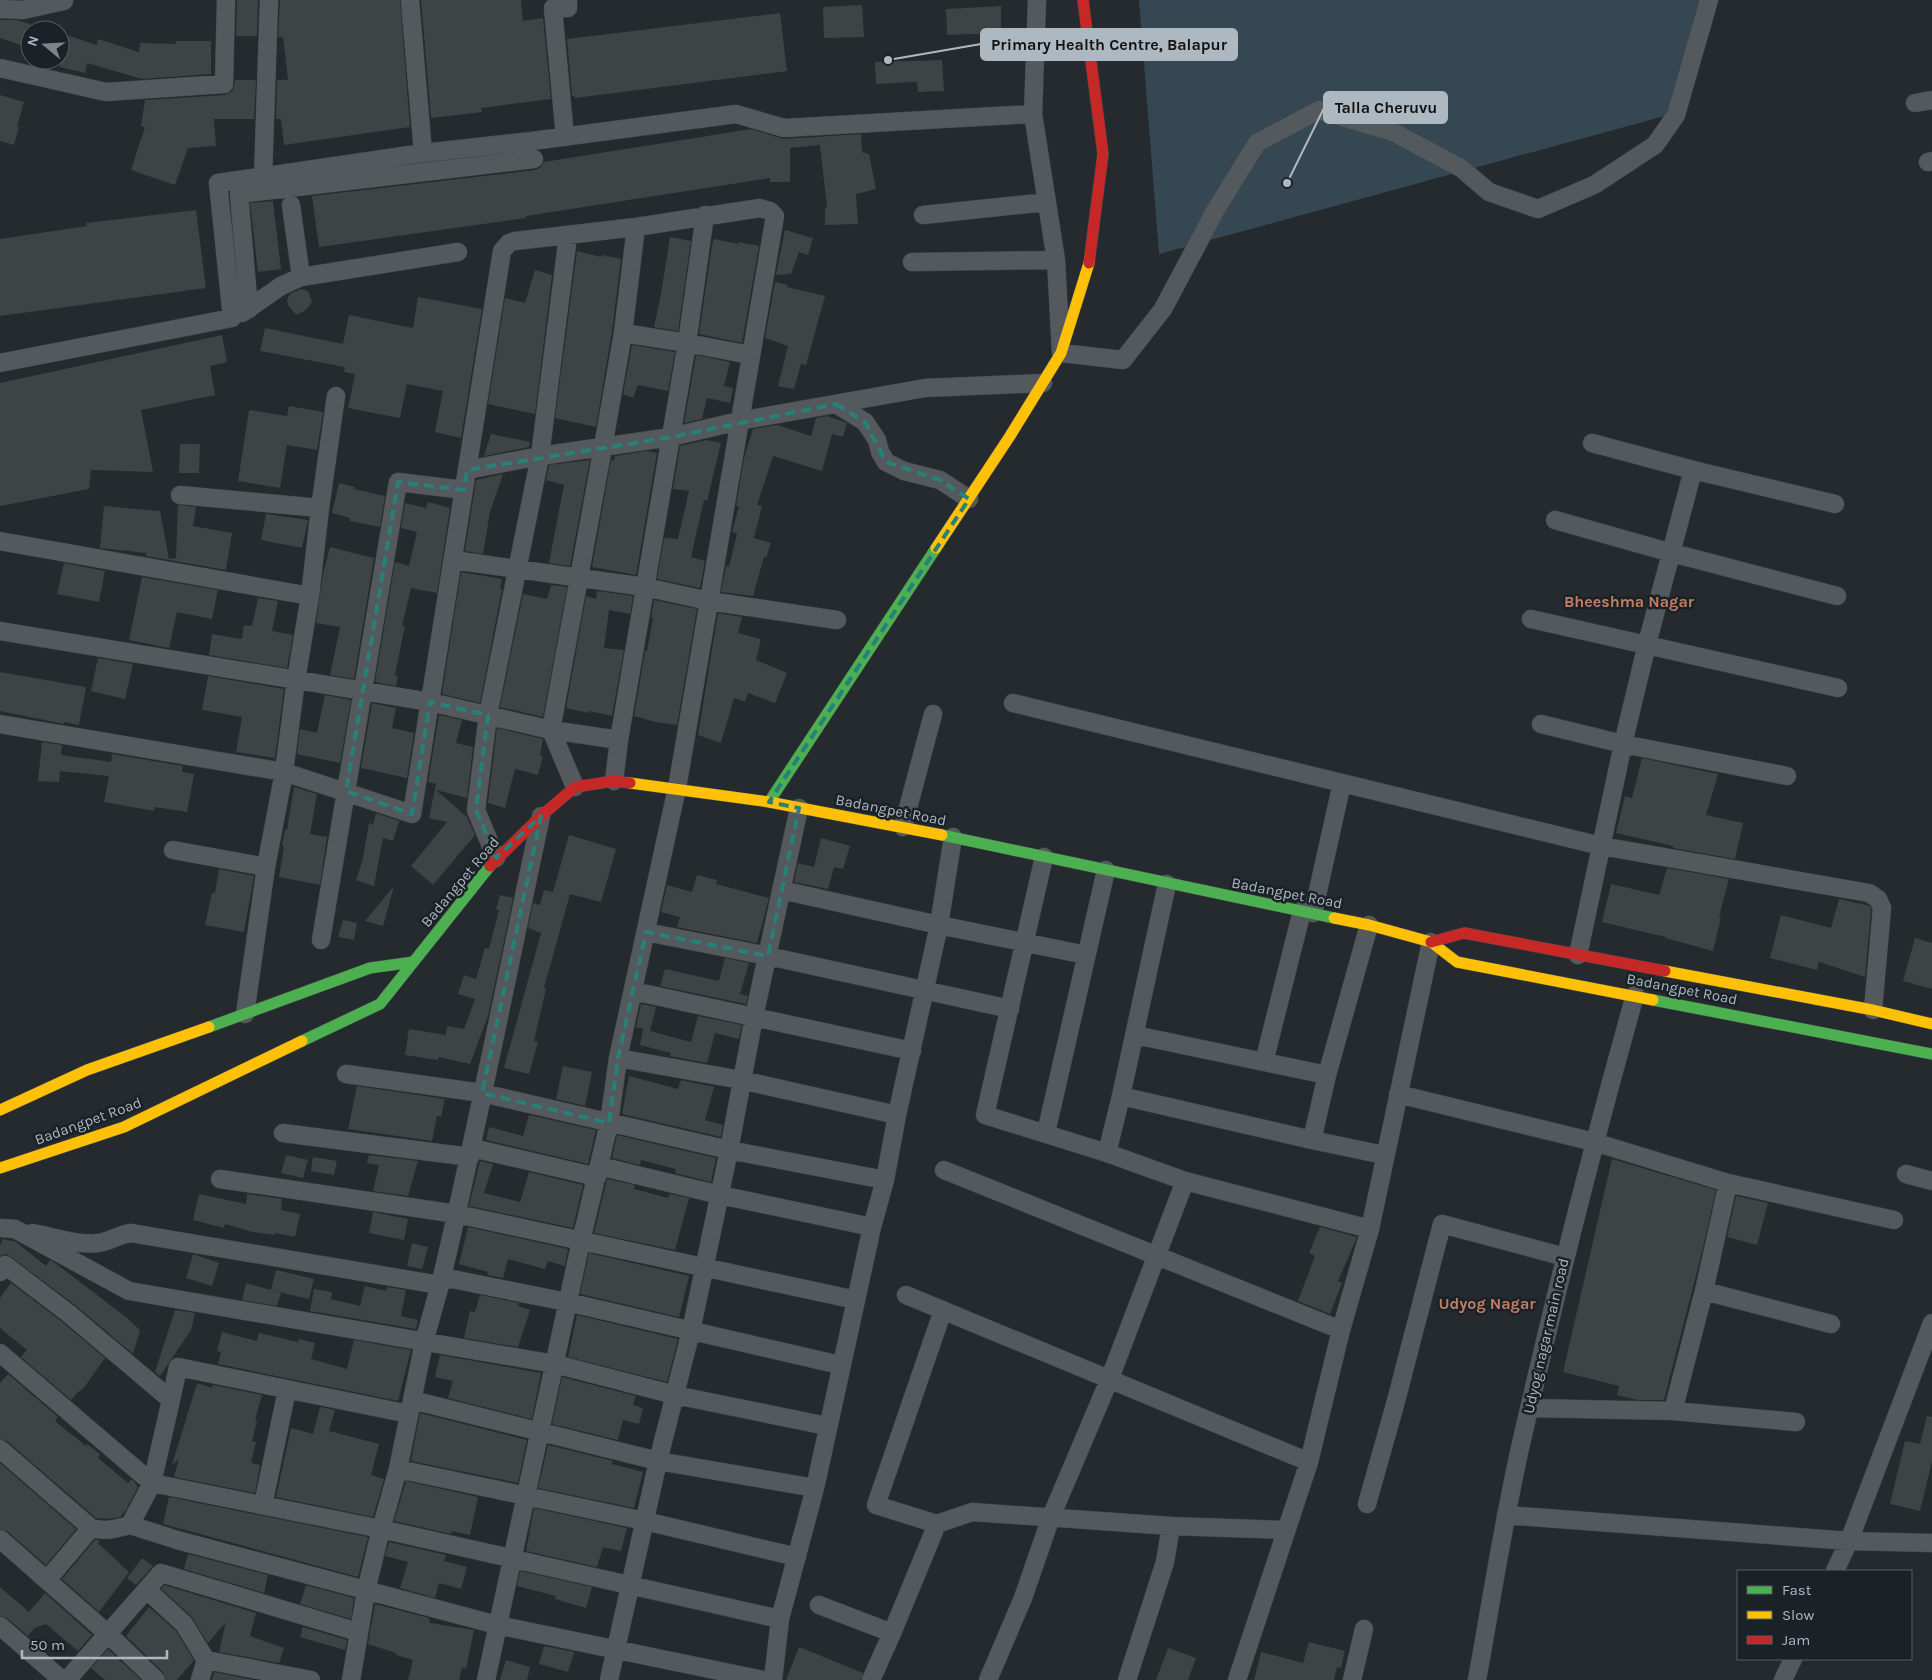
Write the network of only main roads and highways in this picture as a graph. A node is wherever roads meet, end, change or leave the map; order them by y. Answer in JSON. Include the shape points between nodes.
{"nodes":[{"id":1,"x":1083,"y":0,"type":"edge"},
{"id":2,"x":769,"y":802,"type":"junction"},
{"id":3,"x":1431,"y":942,"type":"junction"},
{"id":4,"x":413,"y":962,"type":"junction"},
{"id":5,"x":1932,"y":1024,"type":"edge"},
{"id":6,"x":1932,"y":1054,"type":"edge"},
{"id":7,"x":0,"y":1110,"type":"edge"},
{"id":8,"x":0,"y":1168,"type":"edge"}],
"edges":[{"from":1,"to":2,"type":"main road","via":[[1103,154],[1089,261],[1061,353]]},
{"from":2,"to":3,"type":"main road","name":"Badangpet Road","via":[[1369,924]]},
{"from":2,"to":4,"type":"main road","name":"Badangpet Road","via":[[614,782],[575,787],[496,858]]},
{"from":3,"to":5,"type":"main road","name":"Badangpet Road","via":[[1464,933]]},
{"from":3,"to":6,"type":"main road","name":"Badangpet Road","via":[[1457,962]]},
{"from":4,"to":7,"type":"main road","via":[[370,968],[87,1070]]},
{"from":4,"to":8,"type":"main road","name":"Badangpet Road","via":[[380,1004],[124,1127]]}]}
